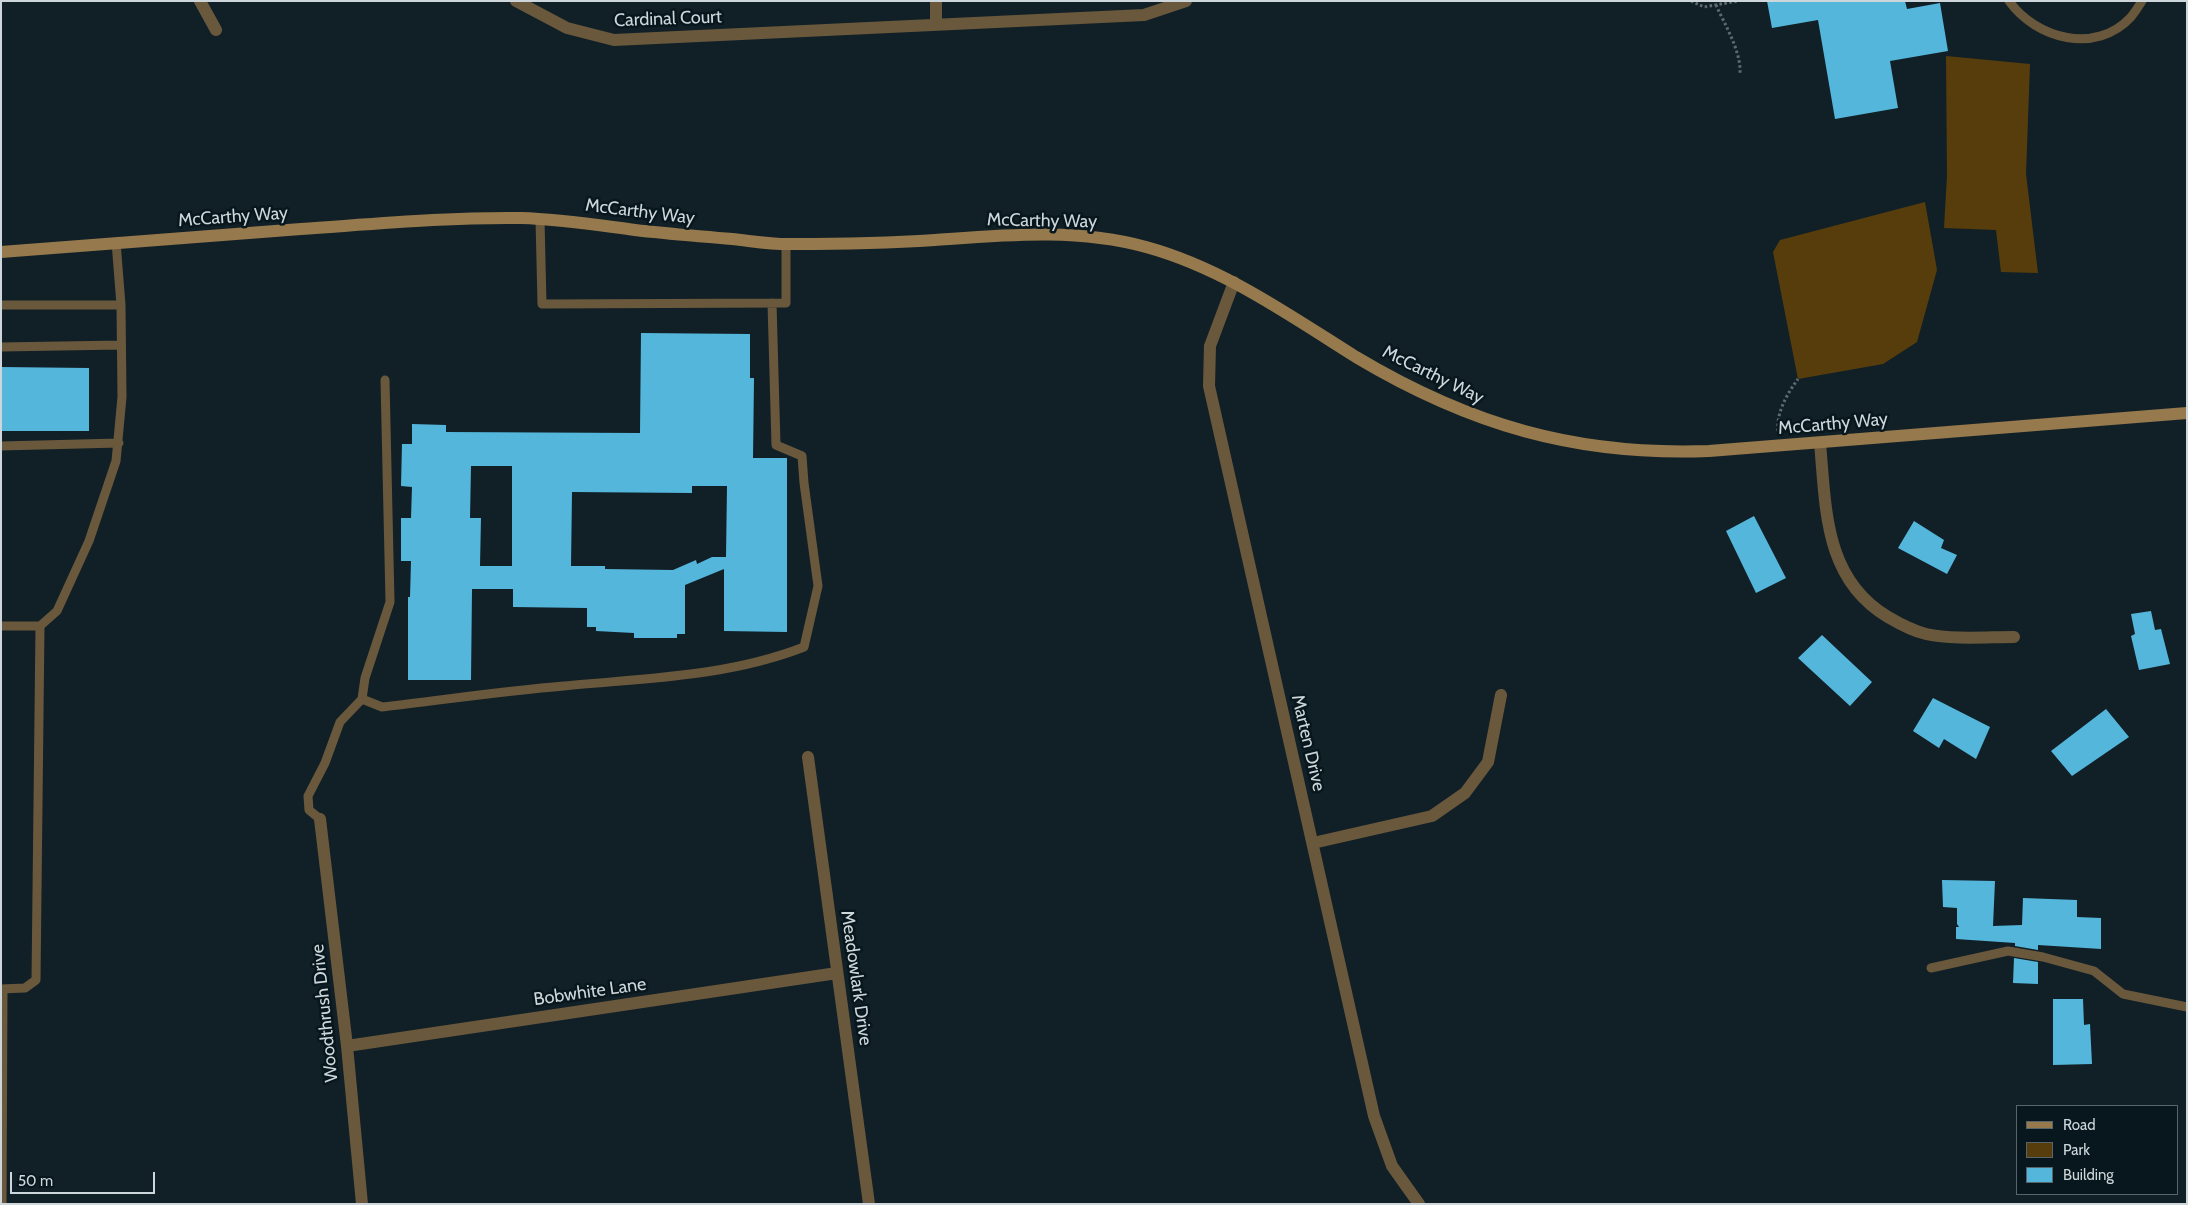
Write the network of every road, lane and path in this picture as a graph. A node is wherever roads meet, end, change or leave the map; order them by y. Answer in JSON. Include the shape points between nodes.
{"nodes":[{"id":1,"x":200,"y":1,"type":"edge"},
{"id":2,"x":516,"y":1,"type":"edge"},
{"id":3,"x":936,"y":1,"type":"edge"},
{"id":4,"x":1186,"y":1,"type":"edge"},
{"id":5,"x":1691,"y":1,"type":"edge"},
{"id":6,"x":1738,"y":1,"type":"edge"},
{"id":7,"x":2009,"y":1,"type":"edge"},
{"id":8,"x":2142,"y":1,"type":"edge"},
{"id":9,"x":1716,"y":5,"type":"junction"},
{"id":10,"x":936,"y":24,"type":"junction"},
{"id":11,"x":216,"y":30,"type":"dead end"},
{"id":12,"x":1740,"y":73,"type":"dead end"},
{"id":13,"x":540,"y":218,"type":"junction"},
{"id":14,"x":116,"y":242,"type":"junction"},
{"id":15,"x":786,"y":244,"type":"junction"},
{"id":16,"x":1,"y":252,"type":"edge"},
{"id":17,"x":1234,"y":282,"type":"junction"},
{"id":18,"x":772,"y":303,"type":"junction"},
{"id":19,"x":1,"y":305,"type":"edge"},
{"id":20,"x":121,"y":305,"type":"junction"},
{"id":21,"x":121,"y":345,"type":"junction"},
{"id":22,"x":1,"y":347,"type":"edge"},
{"id":23,"x":385,"y":380,"type":"dead end"},
{"id":24,"x":1798,"y":380,"type":"dead end"},
{"id":25,"x":2187,"y":412,"type":"edge"},
{"id":26,"x":119,"y":443,"type":"junction"},
{"id":27,"x":1820,"y":443,"type":"junction"},
{"id":28,"x":1,"y":446,"type":"edge"},
{"id":29,"x":1780,"y":447,"type":"junction"},
{"id":30,"x":1,"y":626,"type":"edge"},
{"id":31,"x":40,"y":626,"type":"junction"},
{"id":32,"x":2014,"y":637,"type":"dead end"},
{"id":33,"x":1501,"y":695,"type":"dead end"},
{"id":34,"x":362,"y":699,"type":"junction"},
{"id":35,"x":808,"y":757,"type":"dead end"},
{"id":36,"x":320,"y":819,"type":"joint"},
{"id":37,"x":1313,"y":843,"type":"junction"},
{"id":38,"x":1931,"y":968,"type":"dead end"},
{"id":39,"x":838,"y":973,"type":"junction"},
{"id":40,"x":2,"y":989,"type":"edge"},
{"id":41,"x":2187,"y":1007,"type":"edge"},
{"id":42,"x":347,"y":1046,"type":"junction"},
{"id":43,"x":2,"y":1203,"type":"edge"},
{"id":44,"x":362,"y":1204,"type":"edge"},
{"id":45,"x":869,"y":1204,"type":"edge"},
{"id":46,"x":1419,"y":1204,"type":"edge"}],
"edges":[{"from":1,"to":11,"type":"street"},
{"from":2,"to":10,"type":"street","name":"Cardinal Court","via":[[566,28],[614,40]]},
{"from":3,"to":10,"type":"street"},
{"from":4,"to":10,"type":"street","name":"Cardinal Court","via":[[1144,16]]},
{"from":5,"to":9,"type":"path","via":[[1704,7]]},
{"from":6,"to":9,"type":"path"},
{"from":7,"to":8,"type":"lane","via":[[2033,25],[2050,34],[2087,39],[2114,30],[2131,18]]},
{"from":9,"to":12,"type":"path","via":[[1734,46]]},
{"from":13,"to":14,"type":"street","name":"McCarthy Way","via":[[423,221]]},
{"from":13,"to":15,"type":"street","name":"McCarthy Way"},
{"from":13,"to":18,"type":"lane","via":[[542,304]]},
{"from":14,"to":16,"type":"street","name":"McCarthy Way"},
{"from":14,"to":20,"type":"lane"},
{"from":15,"to":17,"type":"street","name":"McCarthy Way","via":[[887,243],[1016,234],[1088,236],[1146,247]]},
{"from":15,"to":18,"type":"lane","via":[[786,303]]},
{"from":17,"to":29,"type":"street","name":"McCarthy Way","via":[[1397,380],[1506,427],[1555,440],[1624,450],[1690,452]]},
{"from":17,"to":37,"type":"street","name":"Marten Drive","via":[[1210,346],[1208,386]]},
{"from":18,"to":34,"type":"lane","via":[[776,445],[802,456],[818,586],[804,647],[774,658],[707,673],[382,707]]},
{"from":19,"to":20,"type":"lane"},
{"from":20,"to":21,"type":"lane"},
{"from":21,"to":22,"type":"lane"},
{"from":21,"to":26,"type":"lane"},
{"from":23,"to":34,"type":"lane","via":[[390,602],[365,678]]},
{"from":24,"to":29,"type":"path","via":[[1790,389],[1777,419]]},
{"from":25,"to":27,"type":"street","name":"McCarthy Way"},
{"from":26,"to":28,"type":"lane"},
{"from":26,"to":31,"type":"lane","via":[[89,541],[57,611]]},
{"from":27,"to":29,"type":"street","name":"McCarthy Way"},
{"from":27,"to":32,"type":"street","via":[[1826,514],[1834,548],[1847,577],[1868,602],[1895,621],[1925,634]]},
{"from":30,"to":31,"type":"lane"},
{"from":31,"to":40,"type":"lane","via":[[36,980],[25,988]]},
{"from":33,"to":37,"type":"street","via":[[1488,762],[1465,793],[1432,816]]},
{"from":34,"to":36,"type":"lane","via":[[340,722],[325,763],[308,796],[309,810]]},
{"from":35,"to":39,"type":"street","name":"Meadowlark Drive"},
{"from":36,"to":42,"type":"street","name":"Woodthrush Drive"},
{"from":37,"to":46,"type":"street","name":"Marten Drive","via":[[1374,1116],[1392,1166]]},
{"from":38,"to":41,"type":"lane","via":[[2008,951],[2094,971],[2123,994]]},
{"from":39,"to":42,"type":"street","name":"Bobwhite Lane"},
{"from":39,"to":45,"type":"street","name":"Meadowlark Drive"},
{"from":40,"to":43,"type":"lane"},
{"from":42,"to":44,"type":"street","name":"Woodthrush Drive"}]}
